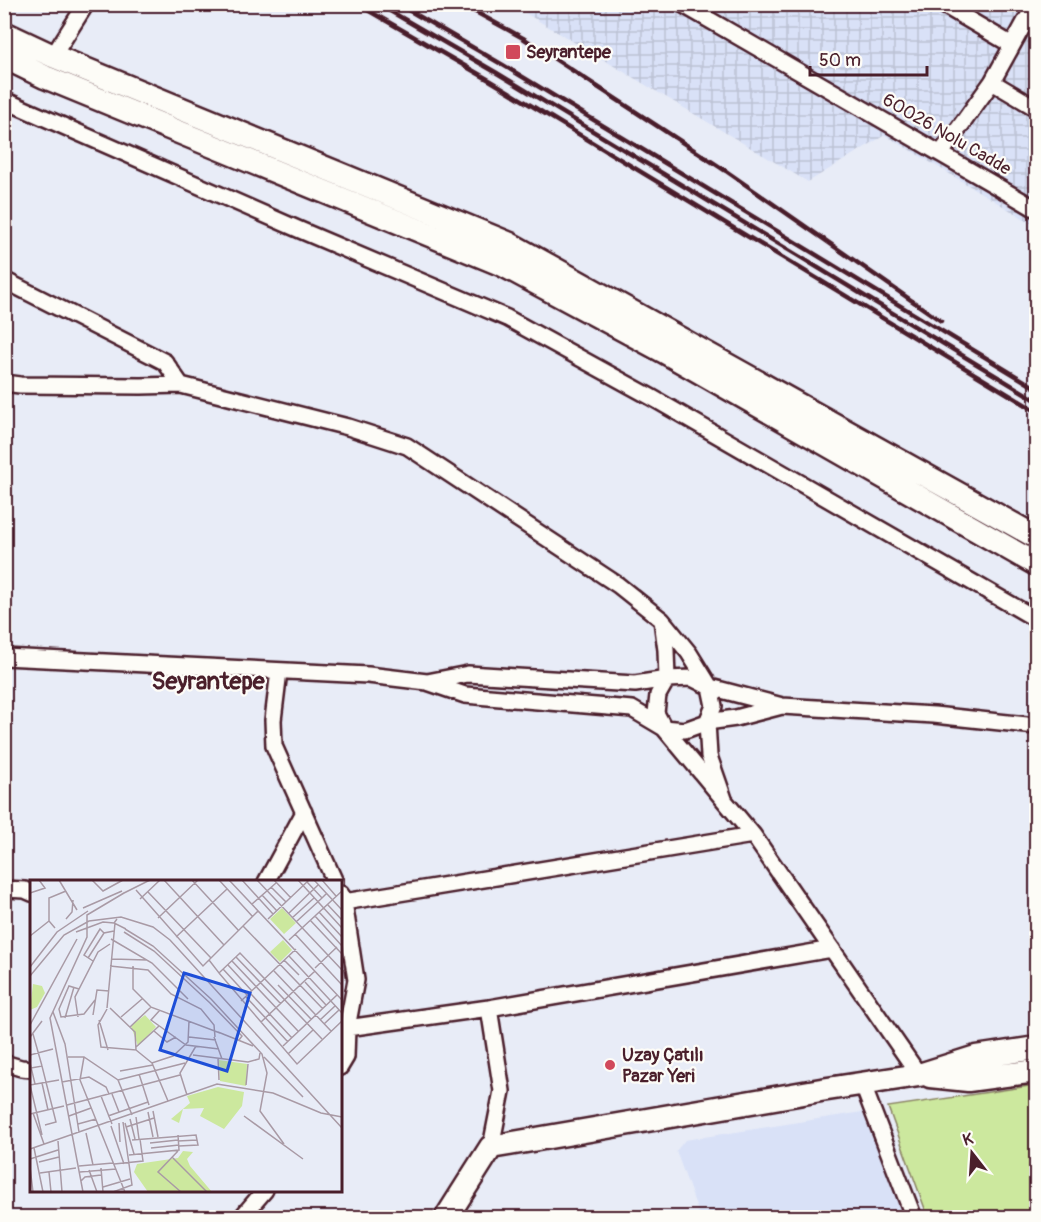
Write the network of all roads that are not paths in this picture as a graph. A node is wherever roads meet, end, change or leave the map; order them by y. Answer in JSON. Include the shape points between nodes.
{"nodes":[{"id":1,"x":86,"y":4,"type":"edge"},
{"id":2,"x":682,"y":4,"type":"edge"},
{"id":3,"x":942,"y":4,"type":"edge"},
{"id":4,"x":1036,"y":4,"type":"edge"},
{"id":5,"x":4,"y":33,"type":"edge"},
{"id":6,"x":1012,"y":45,"type":"junction"},
{"id":7,"x":53,"y":56,"type":"junction"},
{"id":8,"x":4,"y":57,"type":"edge"},
{"id":9,"x":992,"y":82,"type":"junction"},
{"id":10,"x":4,"y":100,"type":"edge"},
{"id":11,"x":1036,"y":108,"type":"edge"},
{"id":12,"x":941,"y":153,"type":"junction"},
{"id":13,"x":1036,"y":208,"type":"edge"},
{"id":14,"x":4,"y":280,"type":"edge"},
{"id":15,"x":4,"y":383,"type":"edge"},
{"id":16,"x":182,"y":384,"type":"junction"},
{"id":17,"x":1036,"y":537,"type":"edge"},
{"id":18,"x":1036,"y":564,"type":"edge"},
{"id":19,"x":1036,"y":619,"type":"edge"},
{"id":20,"x":662,"y":620,"type":"junction"},
{"id":21,"x":4,"y":657,"type":"edge"},
{"id":22,"x":279,"y":671,"type":"junction"},
{"id":23,"x":667,"y":679,"type":"junction"},
{"id":24,"x":427,"y":682,"type":"junction"},
{"id":25,"x":710,"y":687,"type":"junction"},
{"id":26,"x":782,"y":705,"type":"junction"},
{"id":27,"x":707,"y":722,"type":"junction"},
{"id":28,"x":1036,"y":726,"type":"edge"},
{"id":29,"x":664,"y":728,"type":"junction"},
{"id":30,"x":724,"y":799,"type":"junction"},
{"id":31,"x":304,"y":812,"type":"junction"},
{"id":32,"x":753,"y":835,"type":"junction"},
{"id":33,"x":267,"y":880,"type":"edge"},
{"id":34,"x":334,"y":880,"type":"edge"},
{"id":35,"x":4,"y":889,"type":"edge"},
{"id":36,"x":30,"y":892,"type":"edge"},
{"id":37,"x":342,"y":898,"type":"edge"},
{"id":38,"x":832,"y":949,"type":"junction"},
{"id":39,"x":489,"y":1008,"type":"junction"},
{"id":40,"x":344,"y":1027,"type":"edge"},
{"id":41,"x":1036,"y":1048,"type":"edge"},
{"id":42,"x":4,"y":1063,"type":"edge"},
{"id":43,"x":342,"y":1063,"type":"edge"},
{"id":44,"x":30,"y":1069,"type":"edge"},
{"id":45,"x":1036,"y":1071,"type":"edge"},
{"id":46,"x":919,"y":1075,"type":"junction"},
{"id":47,"x":862,"y":1083,"type":"junction"},
{"id":48,"x":491,"y":1148,"type":"junction"},
{"id":49,"x":265,"y":1192,"type":"edge"},
{"id":50,"x":241,"y":1218,"type":"edge"},
{"id":51,"x":446,"y":1218,"type":"edge"},
{"id":52,"x":914,"y":1218,"type":"edge"}],
"edges":[{"from":1,"to":7,"type":"street"},
{"from":2,"to":12,"type":"street","name":"60026 Nolu Cadde"},
{"from":3,"to":6,"type":"street"},
{"from":4,"to":6,"type":"street"},
{"from":5,"to":7,"type":"street"},
{"from":6,"to":9,"type":"street"},
{"from":7,"to":17,"type":"street","via":[[510,244]]},
{"from":8,"to":18,"type":"street","via":[[503,265],[663,351]]},
{"from":9,"to":11,"type":"street"},
{"from":9,"to":12,"type":"street"},
{"from":10,"to":19,"type":"street","via":[[507,318]]},
{"from":12,"to":13,"type":"street","name":"60026 Nolu Cadde"},
{"from":14,"to":16,"type":"street","via":[[165,363]]},
{"from":15,"to":16,"type":"street"},
{"from":16,"to":20,"type":"street","via":[[407,446],[618,585]]},
{"from":20,"to":23,"type":"street"},
{"from":20,"to":25,"type":"street"},
{"from":21,"to":22,"type":"street"},
{"from":22,"to":24,"type":"street"},
{"from":22,"to":31,"type":"street","via":[[274,746]]},
{"from":23,"to":24,"type":"street","via":[[635,684],[468,674]]},
{"from":23,"to":25,"type":"street","via":[[692,678]]},
{"from":23,"to":29,"type":"street","via":[[658,696],[656,712]]},
{"from":24,"to":29,"type":"street","via":[[465,696],[632,709]]},
{"from":25,"to":26,"type":"street"},
{"from":25,"to":27,"type":"street","via":[[714,706]]},
{"from":26,"to":27,"type":"street"},
{"from":26,"to":28,"type":"street"},
{"from":27,"to":29,"type":"street","via":[[685,730]]},
{"from":27,"to":30,"type":"street","via":[[709,756]]},
{"from":29,"to":30,"type":"street"},
{"from":30,"to":32,"type":"street"},
{"from":31,"to":33,"type":"street"},
{"from":31,"to":34,"type":"street"},
{"from":32,"to":37,"type":"street"},
{"from":32,"to":38,"type":"street"},
{"from":35,"to":36,"type":"street"},
{"from":37,"to":40,"type":"street","via":[[356,980]]},
{"from":38,"to":39,"type":"street"},
{"from":38,"to":46,"type":"street"},
{"from":39,"to":40,"type":"street"},
{"from":39,"to":48,"type":"street","via":[[502,1091]]},
{"from":40,"to":43,"type":"street","via":[[346,1056]]},
{"from":41,"to":46,"type":"street","via":[[976,1057]]},
{"from":42,"to":44,"type":"street"},
{"from":45,"to":46,"type":"street","via":[[968,1080]]},
{"from":46,"to":47,"type":"street"},
{"from":47,"to":48,"type":"street"},
{"from":47,"to":52,"type":"street"},
{"from":48,"to":51,"type":"street"},
{"from":49,"to":50,"type":"street"}]}
